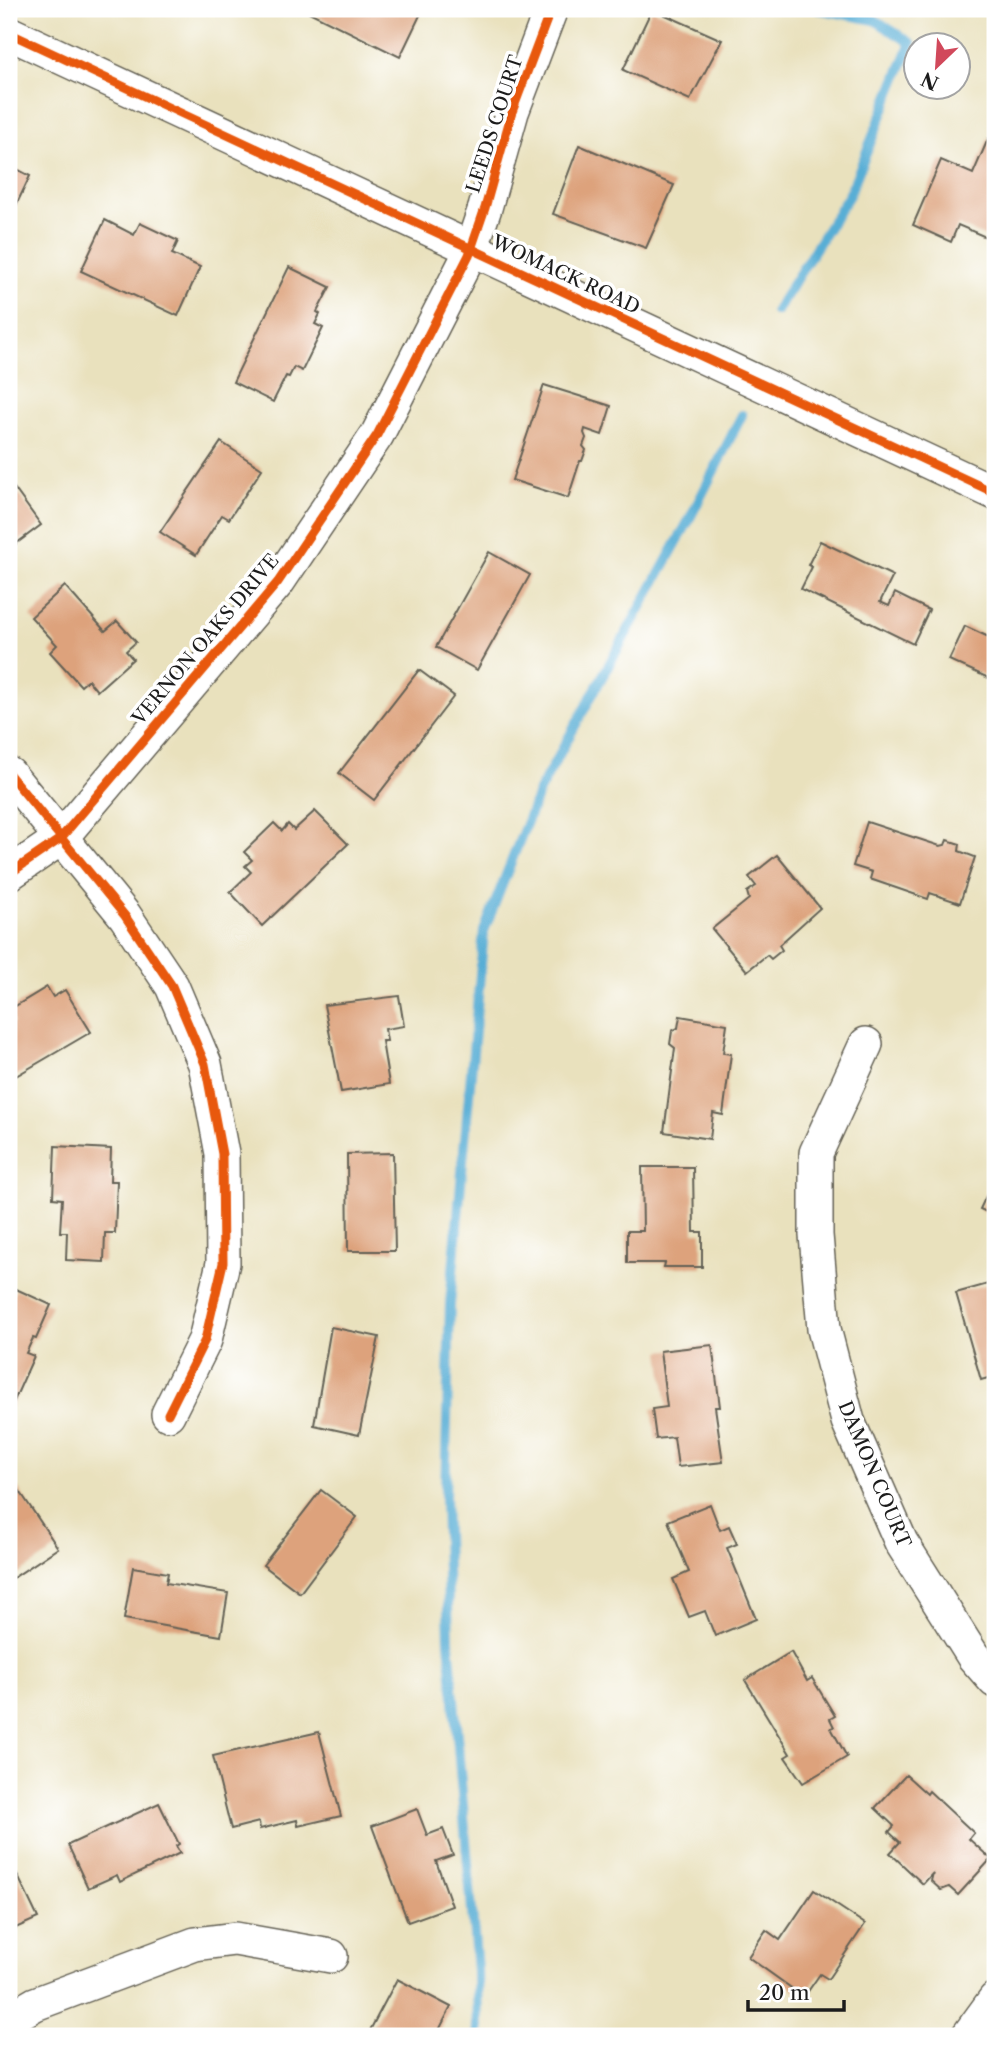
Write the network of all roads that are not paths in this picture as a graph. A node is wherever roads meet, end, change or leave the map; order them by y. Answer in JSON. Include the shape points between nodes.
{"nodes":[{"id":1,"x":551,"y":9,"type":"edge"},
{"id":2,"x":9,"y":33,"type":"edge"},
{"id":3,"x":471,"y":249,"type":"junction"},
{"id":4,"x":995,"y":493,"type":"edge"},
{"id":5,"x":9,"y":774,"type":"edge"},
{"id":6,"x":60,"y":839,"type":"junction"},
{"id":7,"x":9,"y":874,"type":"edge"},
{"id":8,"x":866,"y":1044,"type":"dead end"},
{"id":9,"x":169,"y":1414,"type":"dead end"},
{"id":10,"x":995,"y":1681,"type":"edge"},
{"id":11,"x":331,"y":1956,"type":"dead end"},
{"id":12,"x":995,"y":1999,"type":"edge"},
{"id":13,"x":9,"y":2019,"type":"edge"},
{"id":14,"x":968,"y":2036,"type":"edge"}],
"edges":[{"from":1,"to":3,"type":"street","name":"LEEDS COURT","via":[[512,112]]},
{"from":2,"to":3,"type":"street","name":"WOMACK ROAD"},
{"from":3,"to":4,"type":"street","name":"WOMACK ROAD"},
{"from":3,"to":6,"type":"street","name":"VERNON OAKS DRIVE","via":[[377,435],[278,582]]},
{"from":5,"to":6,"type":"street"},
{"from":6,"to":7,"type":"street","name":"VERNON OAKS DRIVE"},
{"from":6,"to":9,"type":"street","via":[[125,916],[172,986],[205,1064],[222,1154],[223,1263],[205,1339]]},
{"from":8,"to":10,"type":"street","name":"DAMON COURT","via":[[816,1153],[816,1235],[824,1329],[848,1421],[901,1542],[973,1656]]},
{"from":11,"to":13,"type":"street","via":[[235,1939],[195,1944],[35,2004]]},
{"from":12,"to":14,"type":"street"}]}
